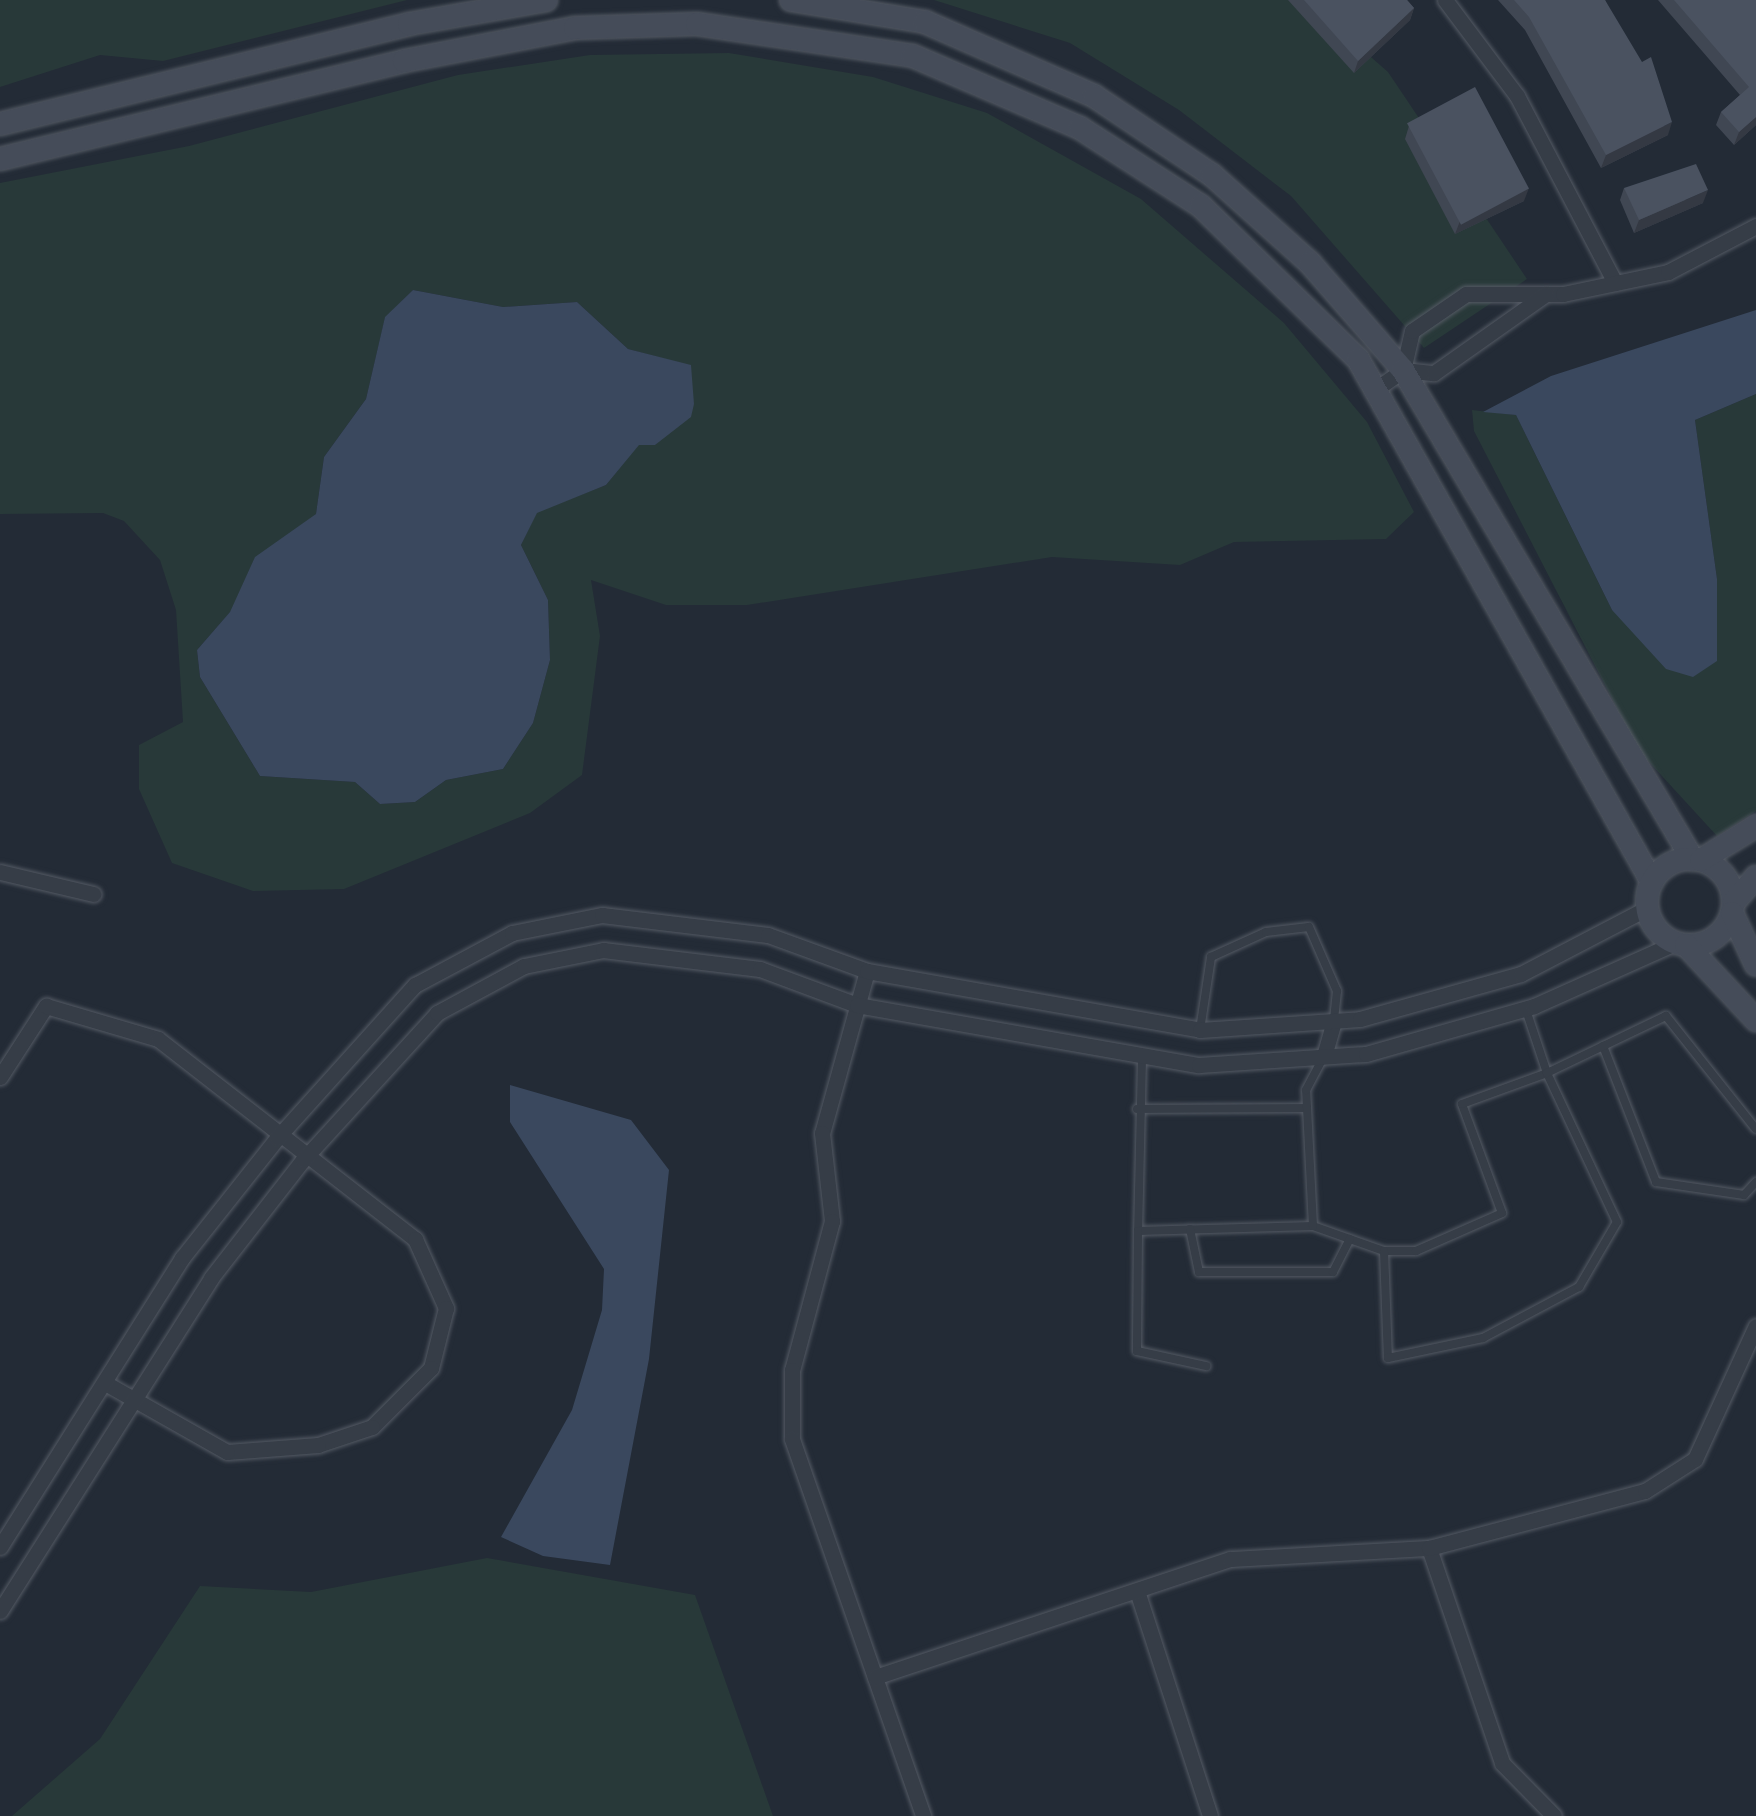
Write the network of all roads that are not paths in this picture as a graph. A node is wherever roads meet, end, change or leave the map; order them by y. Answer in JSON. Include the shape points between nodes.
{"nodes":[{"id":1,"x":546,"y":0,"type":"edge"},
{"id":2,"x":792,"y":0,"type":"edge"},
{"id":3,"x":1444,"y":0,"type":"edge"},
{"id":4,"x":0,"y":124,"type":"edge"},
{"id":5,"x":0,"y":158,"type":"edge"},
{"id":6,"x":1756,"y":226,"type":"edge"},
{"id":7,"x":1616,"y":283,"type":"junction"},
{"id":8,"x":1546,"y":294,"type":"junction"},
{"id":9,"x":1403,"y":370,"type":"junction"},
{"id":10,"x":1376,"y":390,"type":"junction"},
{"id":11,"x":1756,"y":826,"type":"edge"},
{"id":12,"x":1697,"y":860,"type":"junction"},
{"id":13,"x":0,"y":872,"type":"edge"},
{"id":14,"x":1756,"y":877,"type":"edge"},
{"id":15,"x":1652,"y":882,"type":"junction"},
{"id":16,"x":94,"y":894,"type":"dead end"},
{"id":17,"x":1647,"y":908,"type":"junction"},
{"id":18,"x":1733,"y":908,"type":"junction"},
{"id":19,"x":602,"y":915,"type":"junction"},
{"id":20,"x":1680,"y":944,"type":"junction"},
{"id":21,"x":604,"y":950,"type":"junction"},
{"id":22,"x":1756,"y":965,"type":"edge"},
{"id":23,"x":867,"y":971,"type":"junction"},
{"id":24,"x":1512,"y":976,"type":"junction"},
{"id":25,"x":858,"y":1005,"type":"junction"},
{"id":26,"x":1526,"y":1009,"type":"junction"},
{"id":27,"x":1334,"y":1020,"type":"junction"},
{"id":28,"x":1756,"y":1020,"type":"edge"},
{"id":29,"x":1148,"y":1024,"type":"junction"},
{"id":30,"x":1200,"y":1030,"type":"junction"},
{"id":31,"x":1604,"y":1046,"type":"junction"},
{"id":32,"x":1324,"y":1056,"type":"junction"},
{"id":33,"x":1142,"y":1058,"type":"junction"},
{"id":34,"x":1547,"y":1074,"type":"junction"},
{"id":35,"x":0,"y":1077,"type":"edge"},
{"id":36,"x":1136,"y":1108,"type":"junction"},
{"id":37,"x":1307,"y":1108,"type":"junction"},
{"id":38,"x":1756,"y":1128,"type":"edge"},
{"id":39,"x":277,"y":1138,"type":"junction"},
{"id":40,"x":304,"y":1160,"type":"junction"},
{"id":41,"x":1756,"y":1182,"type":"edge"},
{"id":42,"x":1314,"y":1226,"type":"junction"},
{"id":43,"x":1190,"y":1230,"type":"junction"},
{"id":44,"x":1138,"y":1231,"type":"junction"},
{"id":45,"x":1350,"y":1239,"type":"junction"},
{"id":46,"x":1384,"y":1252,"type":"junction"},
{"id":47,"x":1756,"y":1326,"type":"edge"},
{"id":48,"x":1206,"y":1366,"type":"dead end"},
{"id":49,"x":107,"y":1384,"type":"junction"},
{"id":50,"x":137,"y":1402,"type":"junction"},
{"id":51,"x":0,"y":1547,"type":"edge"},
{"id":52,"x":1429,"y":1548,"type":"junction"},
{"id":53,"x":1138,"y":1594,"type":"junction"},
{"id":54,"x":0,"y":1611,"type":"edge"},
{"id":55,"x":875,"y":1678,"type":"junction"},
{"id":56,"x":922,"y":1816,"type":"edge"},
{"id":57,"x":1210,"y":1816,"type":"edge"},
{"id":58,"x":1554,"y":1816,"type":"edge"}],
"edges":[{"from":1,"to":4,"type":"street"},
{"from":2,"to":9,"type":"street","via":[[925,22],[1094,96],[1212,175],[1310,263]]},
{"from":3,"to":7,"type":"street","via":[[1518,96]]},
{"from":5,"to":10,"type":"street","via":[[575,28],[697,24],[913,56],[1080,128],[1202,206],[1358,359]]},
{"from":6,"to":7,"type":"street","via":[[1668,272]]},
{"from":7,"to":8,"type":"street"},
{"from":8,"to":9,"type":"street","via":[[1434,372]]},
{"from":8,"to":9,"type":"street","via":[[1466,294],[1412,331]]},
{"from":9,"to":10,"type":"street"},
{"from":9,"to":12,"type":"street"},
{"from":10,"to":15,"type":"street"},
{"from":11,"to":12,"type":"street"},
{"from":12,"to":15,"type":"street"},
{"from":12,"to":18,"type":"street","via":[[1722,873]]},
{"from":13,"to":16,"type":"street"},
{"from":14,"to":18,"type":"street"},
{"from":15,"to":17,"type":"street"},
{"from":17,"to":20,"type":"street"},
{"from":17,"to":24,"type":"street"},
{"from":18,"to":20,"type":"street","via":[[1715,938]]},
{"from":18,"to":22,"type":"street"},
{"from":19,"to":21,"type":"street"},
{"from":19,"to":23,"type":"street","via":[[768,935]]},
{"from":19,"to":39,"type":"street","via":[[512,933],[416,985]]},
{"from":20,"to":26,"type":"street"},
{"from":20,"to":28,"type":"street"},
{"from":21,"to":25,"type":"street","via":[[760,970]]},
{"from":21,"to":40,"type":"street","via":[[524,966],[437,1013]]},
{"from":23,"to":25,"type":"street"},
{"from":23,"to":29,"type":"street"},
{"from":24,"to":26,"type":"street"},
{"from":24,"to":27,"type":"street"},
{"from":25,"to":33,"type":"street"},
{"from":25,"to":55,"type":"street","via":[[822,1133],[832,1221],[792,1370],[792,1439]]},
{"from":26,"to":32,"type":"street","via":[[1366,1054]]},
{"from":26,"to":34,"type":"lane"},
{"from":27,"to":30,"type":"street"},
{"from":27,"to":30,"type":"lane","via":[[1337,991],[1308,927],[1266,932],[1210,957]]},
{"from":27,"to":32,"type":"street"},
{"from":29,"to":30,"type":"street"},
{"from":29,"to":33,"type":"street"},
{"from":31,"to":34,"type":"lane"},
{"from":31,"to":38,"type":"lane","via":[[1666,1016]]},
{"from":31,"to":41,"type":"lane","via":[[1656,1182],[1744,1195]]},
{"from":32,"to":33,"type":"street","via":[[1199,1065]]},
{"from":32,"to":37,"type":"lane"},
{"from":33,"to":36,"type":"lane"},
{"from":34,"to":46,"type":"lane","via":[[1462,1104],[1502,1212],[1416,1251]]},
{"from":34,"to":46,"type":"lane","via":[[1617,1222],[1579,1286],[1483,1338],[1388,1358]]},
{"from":35,"to":39,"type":"street","via":[[46,1006],[158,1039]]},
{"from":36,"to":37,"type":"lane"},
{"from":36,"to":44,"type":"lane"},
{"from":37,"to":42,"type":"lane"},
{"from":39,"to":40,"type":"street"},
{"from":39,"to":49,"type":"street","via":[[182,1258]]},
{"from":40,"to":50,"type":"street","via":[[212,1278]]},
{"from":40,"to":50,"type":"street","via":[[415,1239],[446,1308],[432,1368],[372,1427],[318,1445],[228,1452]]},
{"from":42,"to":43,"type":"lane"},
{"from":42,"to":45,"type":"lane"},
{"from":43,"to":44,"type":"lane"},
{"from":43,"to":45,"type":"lane","via":[[1199,1272],[1333,1272]]},
{"from":44,"to":48,"type":"lane","via":[[1137,1351]]},
{"from":45,"to":46,"type":"lane"},
{"from":47,"to":52,"type":"street","via":[[1695,1459],[1645,1492]]},
{"from":49,"to":50,"type":"street"},
{"from":49,"to":51,"type":"street"},
{"from":50,"to":54,"type":"street"},
{"from":52,"to":53,"type":"street","via":[[1230,1559]]},
{"from":52,"to":58,"type":"street","via":[[1502,1762]]},
{"from":53,"to":55,"type":"street"},
{"from":53,"to":57,"type":"street"},
{"from":55,"to":56,"type":"street"}]}
